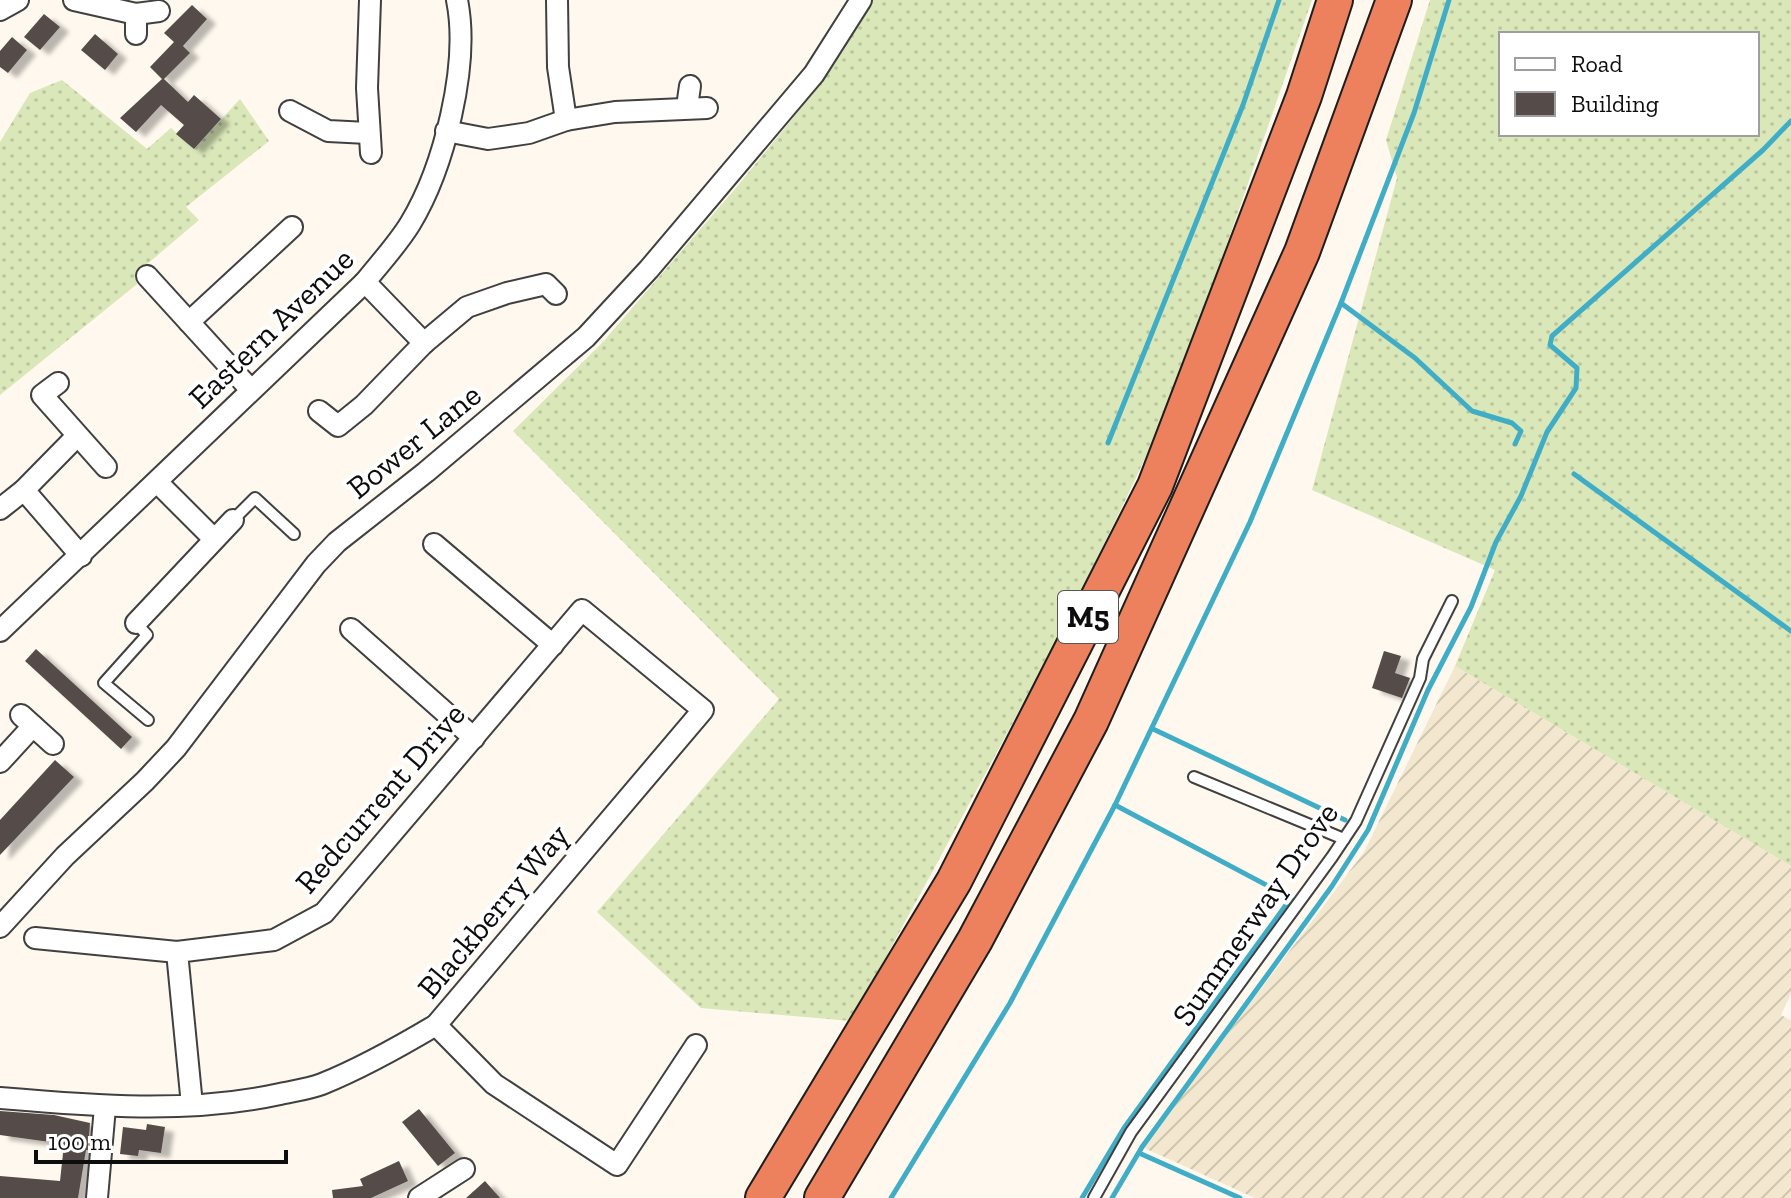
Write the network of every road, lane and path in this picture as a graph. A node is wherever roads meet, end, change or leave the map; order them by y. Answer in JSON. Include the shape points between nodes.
{"nodes":[{"id":1,"x":18,"y":0,"type":"edge"},
{"id":2,"x":74,"y":0,"type":"edge"},
{"id":3,"x":370,"y":0,"type":"edge"},
{"id":4,"x":457,"y":0,"type":"edge"},
{"id":5,"x":557,"y":0,"type":"edge"},
{"id":6,"x":861,"y":0,"type":"edge"},
{"id":7,"x":1335,"y":0,"type":"edge"},
{"id":8,"x":1394,"y":0,"type":"edge"},
{"id":9,"x":0,"y":10,"type":"edge"},
{"id":10,"x":159,"y":11,"type":"dead end"},
{"id":11,"x":695,"y":101,"type":"dead end"},
{"id":12,"x":290,"y":111,"type":"dead end"},
{"id":13,"x":566,"y":120,"type":"junction"},
{"id":14,"x":446,"y":131,"type":"junction"},
{"id":15,"x":288,"y":241,"type":"dead end"},
{"id":16,"x":147,"y":276,"type":"dead end"},
{"id":17,"x":365,"y":282,"type":"junction"},
{"id":18,"x":553,"y":282,"type":"dead end"},
{"id":19,"x":189,"y":322,"type":"junction"},
{"id":20,"x":424,"y":343,"type":"junction"},
{"id":21,"x":58,"y":383,"type":"dead end"},
{"id":22,"x":251,"y":390,"type":"junction"},
{"id":23,"x":319,"y":411,"type":"dead end"},
{"id":24,"x":77,"y":436,"type":"junction"},
{"id":25,"x":106,"y":467,"type":"dead end"},
{"id":26,"x":158,"y":483,"type":"junction"},
{"id":27,"x":24,"y":490,"type":"junction"},
{"id":28,"x":0,"y":509,"type":"edge"},
{"id":29,"x":233,"y":520,"type":"joint"},
{"id":30,"x":294,"y":534,"type":"dead end"},
{"id":31,"x":214,"y":539,"type":"junction"},
{"id":32,"x":434,"y":544,"type":"dead end"},
{"id":33,"x":81,"y":556,"type":"junction"},
{"id":34,"x":1452,"y":601,"type":"dead end"},
{"id":35,"x":136,"y":623,"type":"joint"},
{"id":36,"x":351,"y":629,"type":"dead end"},
{"id":37,"x":0,"y":631,"type":"edge"},
{"id":38,"x":553,"y":645,"type":"junction"},
{"id":39,"x":703,"y":710,"type":"joint"},
{"id":40,"x":148,"y":720,"type":"dead end"},
{"id":41,"x":474,"y":738,"type":"junction"},
{"id":42,"x":53,"y":744,"type":"dead end"},
{"id":43,"x":0,"y":762,"type":"edge"},
{"id":44,"x":1194,"y":777,"type":"dead end"},
{"id":45,"x":1344,"y":839,"type":"junction"},
{"id":46,"x":0,"y":927,"type":"edge"},
{"id":47,"x":35,"y":938,"type":"dead end"},
{"id":48,"x":177,"y":952,"type":"junction"},
{"id":49,"x":436,"y":1025,"type":"junction"},
{"id":50,"x":696,"y":1045,"type":"dead end"},
{"id":51,"x":0,"y":1098,"type":"edge"},
{"id":52,"x":192,"y":1105,"type":"junction"},
{"id":53,"x":105,"y":1107,"type":"junction"},
{"id":54,"x":464,"y":1169,"type":"dead end"},
{"id":55,"x":97,"y":1198,"type":"edge"},
{"id":56,"x":419,"y":1198,"type":"edge"},
{"id":57,"x":763,"y":1198,"type":"edge"},
{"id":58,"x":822,"y":1198,"type":"edge"},
{"id":59,"x":1094,"y":1198,"type":"edge"}],
"edges":[{"from":1,"to":9,"type":"street"},
{"from":2,"to":10,"type":"street","via":[[136,24]]},
{"from":3,"to":12,"type":"street","via":[[370,143],[328,131],[315,116]]},
{"from":4,"to":14,"type":"street","name":"Eastern Avenue","via":[[459,64]]},
{"from":5,"to":13,"type":"street","via":[[558,67]]},
{"from":6,"to":46,"type":"street","name":"Bower Lane","via":[[814,74],[639,281],[540,377],[337,542],[176,748]]},
{"from":7,"to":57,"type":"highway","number":"M5","via":[[1304,96],[1155,486],[954,881]]},
{"from":8,"to":58,"type":"highway","number":"M5","via":[[1302,252],[1091,721],[975,940]]},
{"from":11,"to":13,"type":"street"},
{"from":13,"to":14,"type":"street","via":[[488,139]]},
{"from":14,"to":17,"type":"street","name":"Eastern Avenue","via":[[410,223]]},
{"from":15,"to":19,"type":"street"},
{"from":16,"to":19,"type":"street"},
{"from":17,"to":20,"type":"street"},
{"from":17,"to":22,"type":"street","name":"Eastern Avenue"},
{"from":18,"to":20,"type":"street","via":[[467,307]]},
{"from":19,"to":22,"type":"street"},
{"from":20,"to":23,"type":"street","via":[[340,436]]},
{"from":21,"to":24,"type":"street","via":[[42,395]]},
{"from":22,"to":26,"type":"street","name":"Eastern Avenue"},
{"from":24,"to":25,"type":"street"},
{"from":24,"to":27,"type":"street"},
{"from":26,"to":31,"type":"street"},
{"from":26,"to":33,"type":"street","name":"Eastern Avenue"},
{"from":27,"to":28,"type":"street"},
{"from":27,"to":33,"type":"street"},
{"from":29,"to":30,"type":"lane","via":[[255,498]]},
{"from":29,"to":31,"type":"street"},
{"from":31,"to":35,"type":"street"},
{"from":32,"to":38,"type":"street"},
{"from":33,"to":37,"type":"street","name":"Eastern Avenue"},
{"from":34,"to":45,"type":"lane","name":"Summerway Drove"},
{"from":35,"to":40,"type":"lane","via":[[147,635],[104,683]]},
{"from":36,"to":41,"type":"street"},
{"from":38,"to":39,"type":"street","name":"Redcurrent Drive","via":[[582,610]]},
{"from":38,"to":41,"type":"street","name":"Redcurrent Drive"},
{"from":39,"to":49,"type":"street","name":"Blackberry Way"},
{"from":41,"to":48,"type":"street","name":"Redcurrent Drive","via":[[324,913],[274,940]]},
{"from":42,"to":43,"type":"street","via":[[27,720]]},
{"from":44,"to":45,"type":"lane"},
{"from":45,"to":59,"type":"lane","name":"Summerway Drove","via":[[1131,1132]]},
{"from":47,"to":48,"type":"street","name":"Redcurrent Drive"},
{"from":48,"to":52,"type":"street"},
{"from":49,"to":50,"type":"street","via":[[494,1084],[617,1165]]},
{"from":49,"to":52,"type":"street","name":"Blackberry Way","via":[[379,1059],[319,1085],[256,1099]]},
{"from":51,"to":53,"type":"street","name":"Blackberry Way"},
{"from":52,"to":53,"type":"street","name":"Blackberry Way"},
{"from":53,"to":55,"type":"street"},
{"from":54,"to":56,"type":"street"}]}
